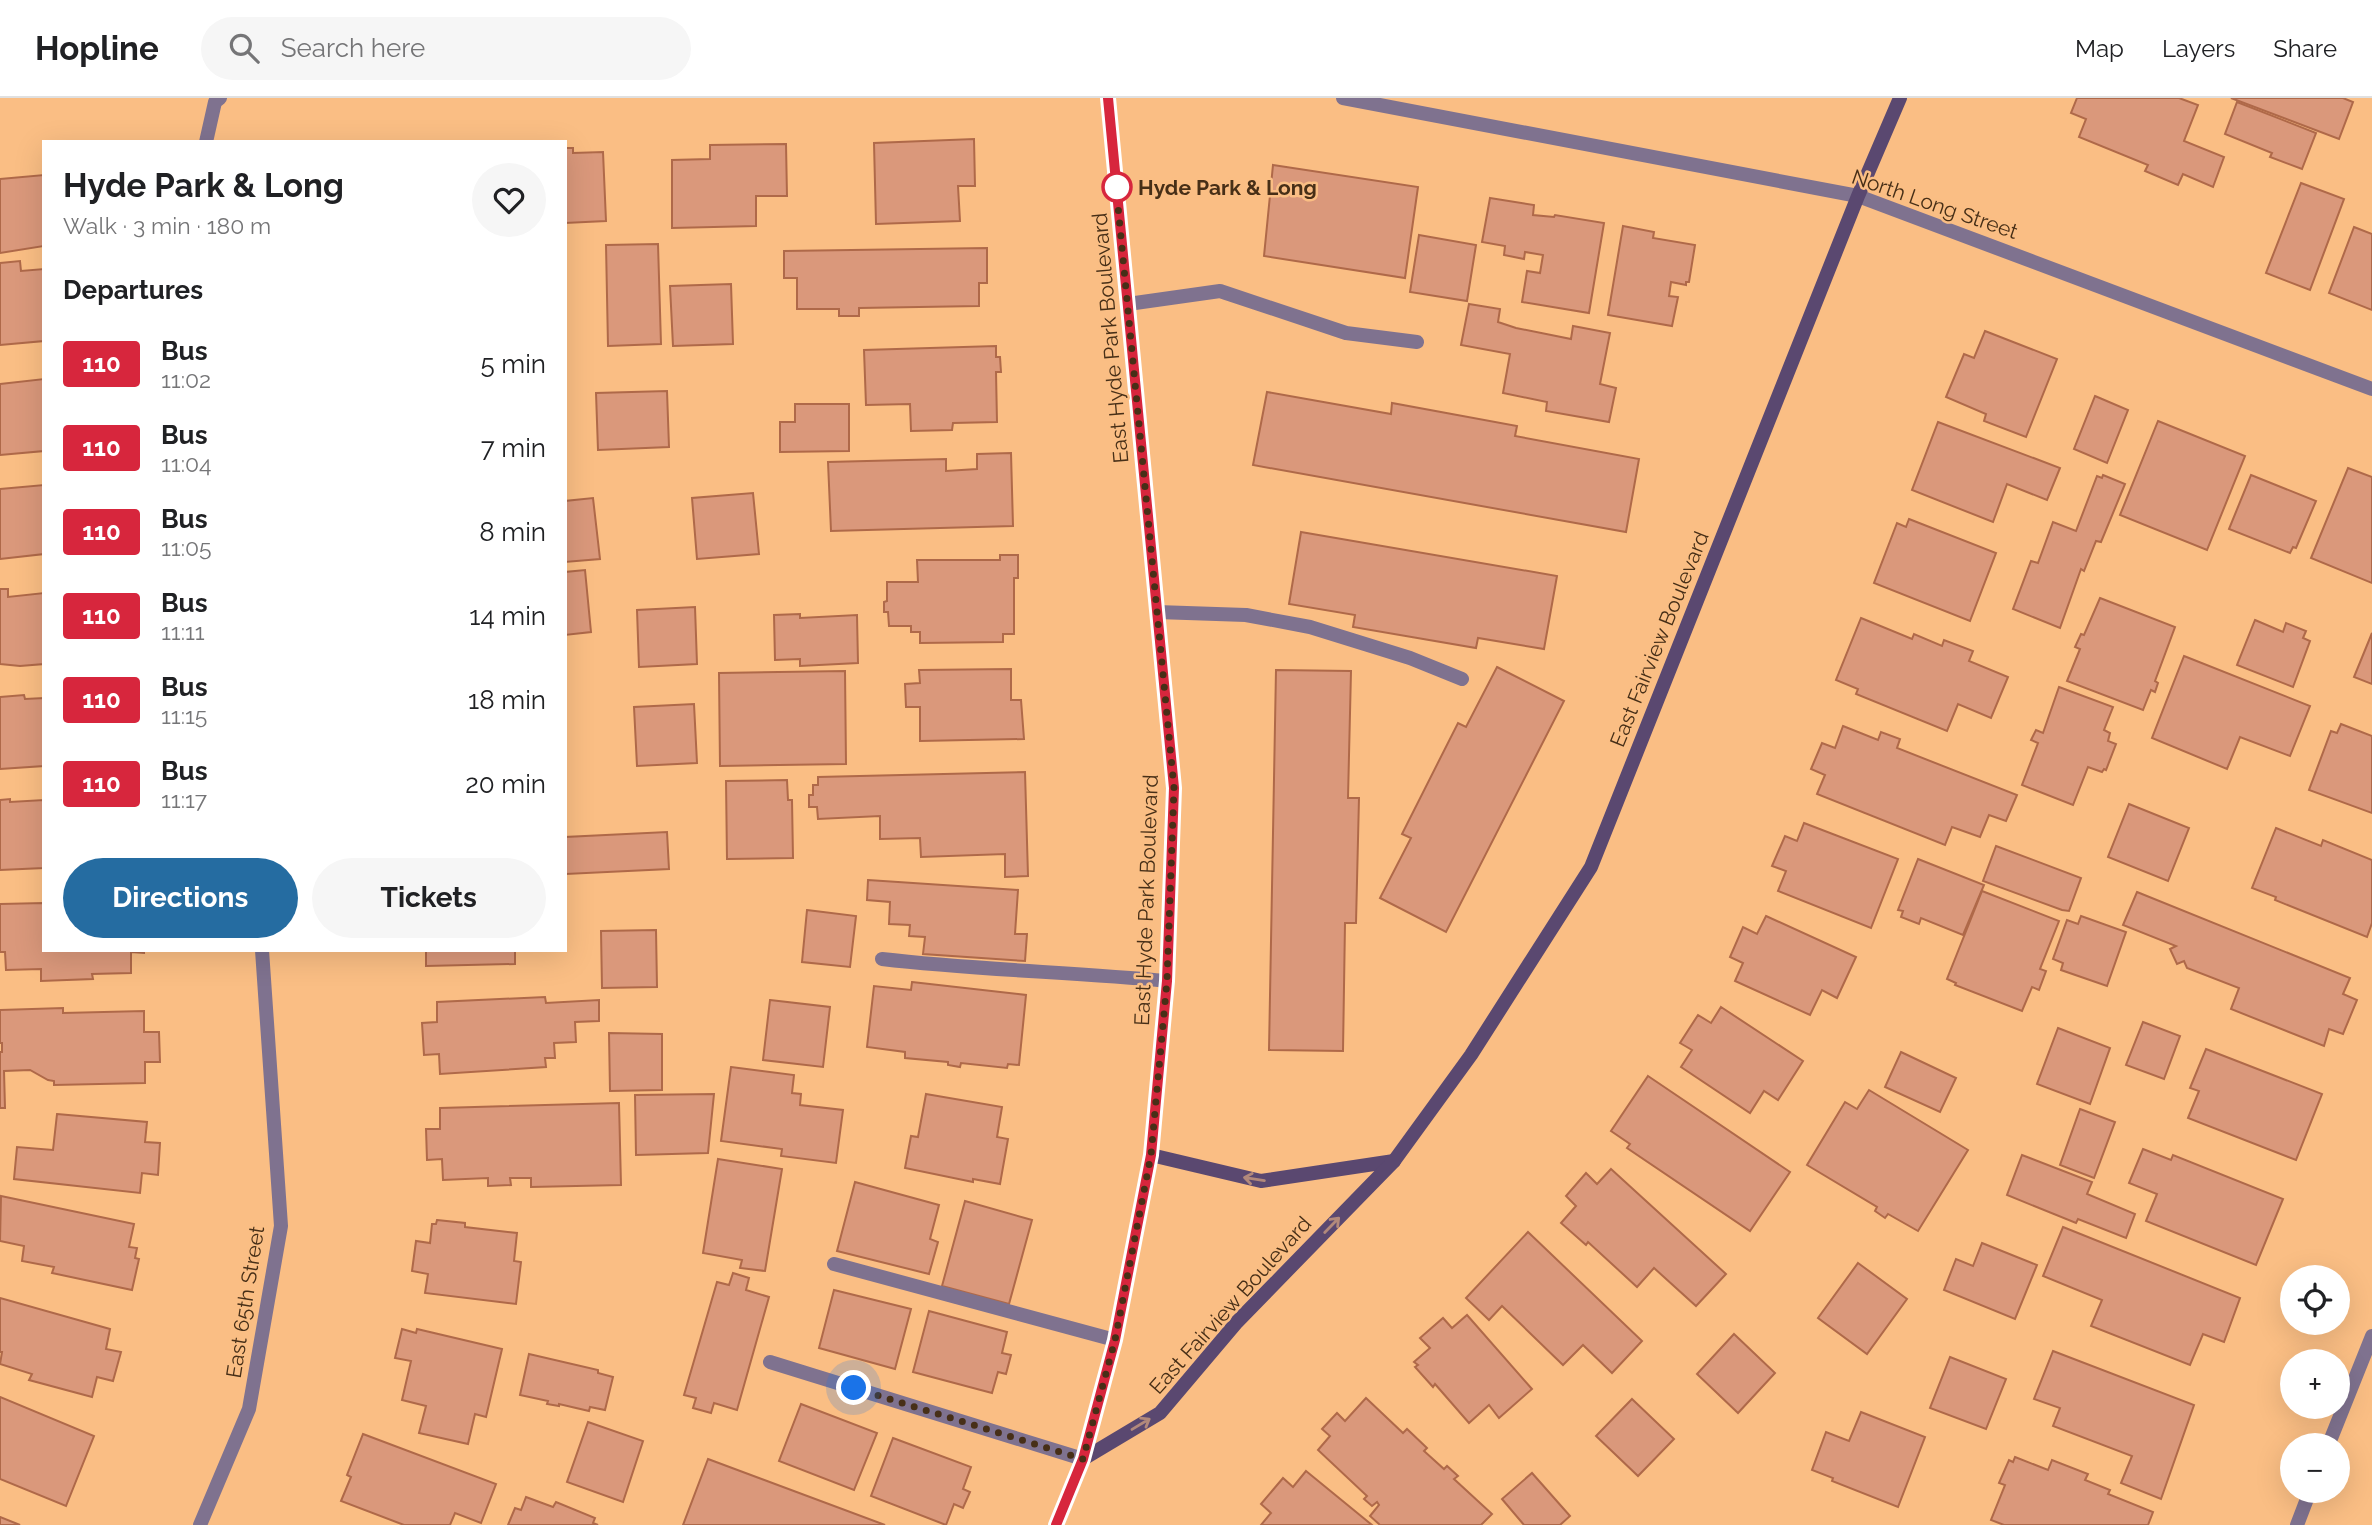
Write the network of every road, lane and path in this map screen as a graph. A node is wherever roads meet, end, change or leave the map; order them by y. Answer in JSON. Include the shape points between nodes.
{"nodes":[{"id":1,"x":1108,"y":98,"type":"edge"},
{"id":2,"x":1343,"y":98,"type":"edge"},
{"id":3,"x":1900,"y":98,"type":"edge"},
{"id":4,"x":217,"y":100,"type":"edge"},
{"id":5,"x":207,"y":140,"type":"edge"},
{"id":6,"x":1858,"y":196,"type":"junction"},
{"id":7,"x":1128,"y":304,"type":"junction"},
{"id":8,"x":1417,"y":342,"type":"dead end"},
{"id":9,"x":2372,"y":389,"type":"edge"},
{"id":10,"x":1157,"y":612,"type":"junction"},
{"id":11,"x":1462,"y":679,"type":"dead end"},
{"id":12,"x":262,"y":952,"type":"edge"},
{"id":13,"x":882,"y":958,"type":"dead end"},
{"id":14,"x":1167,"y":981,"type":"junction"},
{"id":15,"x":1151,"y":1155,"type":"junction"},
{"id":16,"x":1394,"y":1161,"type":"junction"},
{"id":17,"x":834,"y":1264,"type":"dead end"},
{"id":18,"x":2372,"y":1336,"type":"edge"},
{"id":19,"x":1115,"y":1340,"type":"junction"},
{"id":20,"x":770,"y":1362,"type":"dead end"},
{"id":21,"x":2333,"y":1433,"type":"edge"},
{"id":22,"x":1083,"y":1459,"type":"junction"},
{"id":23,"x":2305,"y":1503,"type":"edge"},
{"id":24,"x":200,"y":1525,"type":"edge"},
{"id":25,"x":1056,"y":1525,"type":"edge"},
{"id":26,"x":2297,"y":1525,"type":"edge"}],
"edges":[{"from":1,"to":7,"type":"street","name":"East Hyde Park Boulevard"},
{"from":2,"to":6,"type":"street","name":"North Long Street"},
{"from":3,"to":6,"type":"street","name":"East Fairview Boulevard"},
{"from":4,"to":5,"type":"street"},
{"from":6,"to":9,"type":"street","name":"North Long Street"},
{"from":6,"to":16,"type":"street","name":"East Fairview Boulevard","via":[[1591,867],[1471,1055]]},
{"from":7,"to":8,"type":"street","via":[[1220,291],[1346,332]]},
{"from":7,"to":10,"type":"street","name":"East Hyde Park Boulevard"},
{"from":10,"to":11,"type":"street","via":[[1246,615],[1310,627]]},
{"from":10,"to":14,"type":"street","name":"East Hyde Park Boulevard","via":[[1174,788]]},
{"from":12,"to":24,"type":"street","name":"East 65th Street","via":[[281,1226],[249,1409]]},
{"from":13,"to":14,"type":"street"},
{"from":14,"to":15,"type":"street","name":"East Hyde Park Boulevard"},
{"from":16,"to":15,"type":"street","one_way":true,"via":[[1261,1181]]},
{"from":15,"to":19,"type":"street","name":"East Hyde Park Boulevard"},
{"from":22,"to":16,"type":"street","name":"East Fairview Boulevard","one_way":true,"via":[[1160,1413],[1237,1322]]},
{"from":17,"to":19,"type":"street"},
{"from":18,"to":21,"type":"street"},
{"from":19,"to":22,"type":"street","name":"East Hyde Park Boulevard"},
{"from":20,"to":22,"type":"street"},
{"from":22,"to":25,"type":"street","name":"East Hyde Park Boulevard"},
{"from":23,"to":26,"type":"street"}]}
